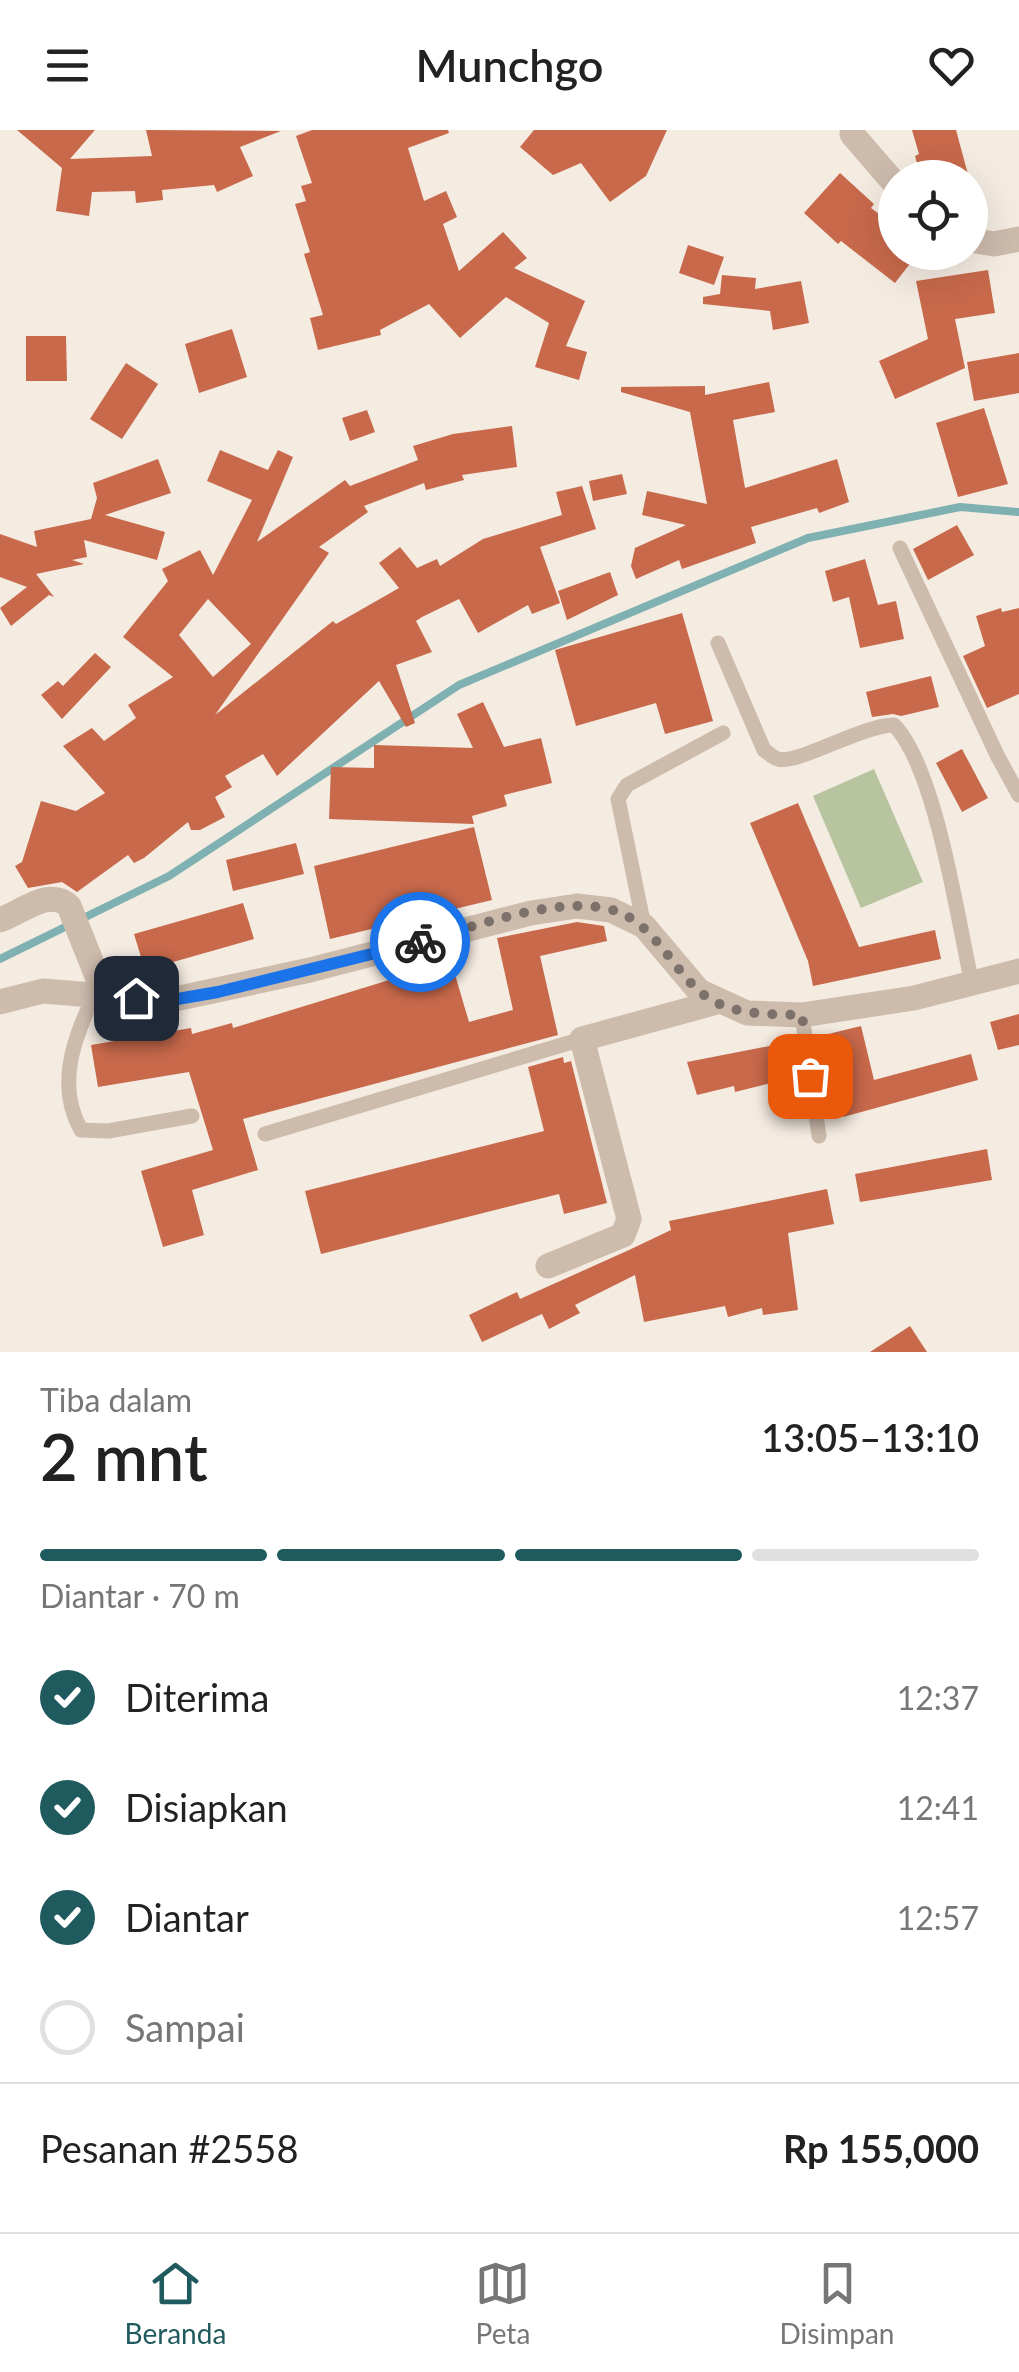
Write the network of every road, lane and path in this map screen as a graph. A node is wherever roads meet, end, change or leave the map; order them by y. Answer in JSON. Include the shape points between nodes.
{"nodes":[{"id":1,"x":852,"y":134,"type":"dead end"},
{"id":2,"x":878,"y":164,"type":"edge"},
{"id":3,"x":1019,"y":240,"type":"edge"},
{"id":4,"x":988,"y":243,"type":"edge"},
{"id":5,"x":900,"y":548,"type":"dead end"},
{"id":6,"x":718,"y":643,"type":"dead end"},
{"id":7,"x":724,"y":734,"type":"dead end"},
{"id":8,"x":1019,"y":795,"type":"edge"},
{"id":9,"x":0,"y":920,"type":"edge"},
{"id":10,"x":644,"y":926,"type":"junction"},
{"id":11,"x":1019,"y":971,"type":"edge"},
{"id":12,"x":972,"y":984,"type":"junction"},
{"id":13,"x":100,"y":994,"type":"junction"},
{"id":14,"x":0,"y":1002,"type":"edge"},
{"id":15,"x":718,"y":1002,"type":"junction"},
{"id":16,"x":802,"y":1015,"type":"junction"},
{"id":17,"x":582,"y":1039,"type":"junction"},
{"id":18,"x":192,"y":1116,"type":"dead end"},
{"id":19,"x":265,"y":1134,"type":"dead end"},
{"id":20,"x":819,"y":1136,"type":"dead end"},
{"id":21,"x":548,"y":1266,"type":"dead end"}],
"edges":[{"from":1,"to":2,"type":"street"},
{"from":3,"to":4,"type":"street"},
{"from":5,"to":8,"type":"lane"},
{"from":6,"to":12,"type":"lane","via":[[764,750],[778,760],[882,725],[904,735],[939,832]]},
{"from":7,"to":10,"type":"lane","via":[[628,785],[618,799]]},
{"from":9,"to":13,"type":"street","via":[[50,898],[62,900]]},
{"from":10,"to":13,"type":"street","via":[[611,910],[577,906],[218,992],[166,1001]]},
{"from":10,"to":15,"type":"street","via":[[700,992]]},
{"from":11,"to":12,"type":"street"},
{"from":12,"to":16,"type":"street"},
{"from":13,"to":14,"type":"street","via":[[43,990]]},
{"from":13,"to":18,"type":"lane","via":[[74,1040],[68,1076],[71,1112],[81,1130]]},
{"from":15,"to":16,"type":"street","via":[[747,1013]]},
{"from":15,"to":17,"type":"street"},
{"from":16,"to":20,"type":"lane"},
{"from":17,"to":19,"type":"lane"},
{"from":17,"to":21,"type":"street","via":[[629,1220],[623,1234]]}]}
